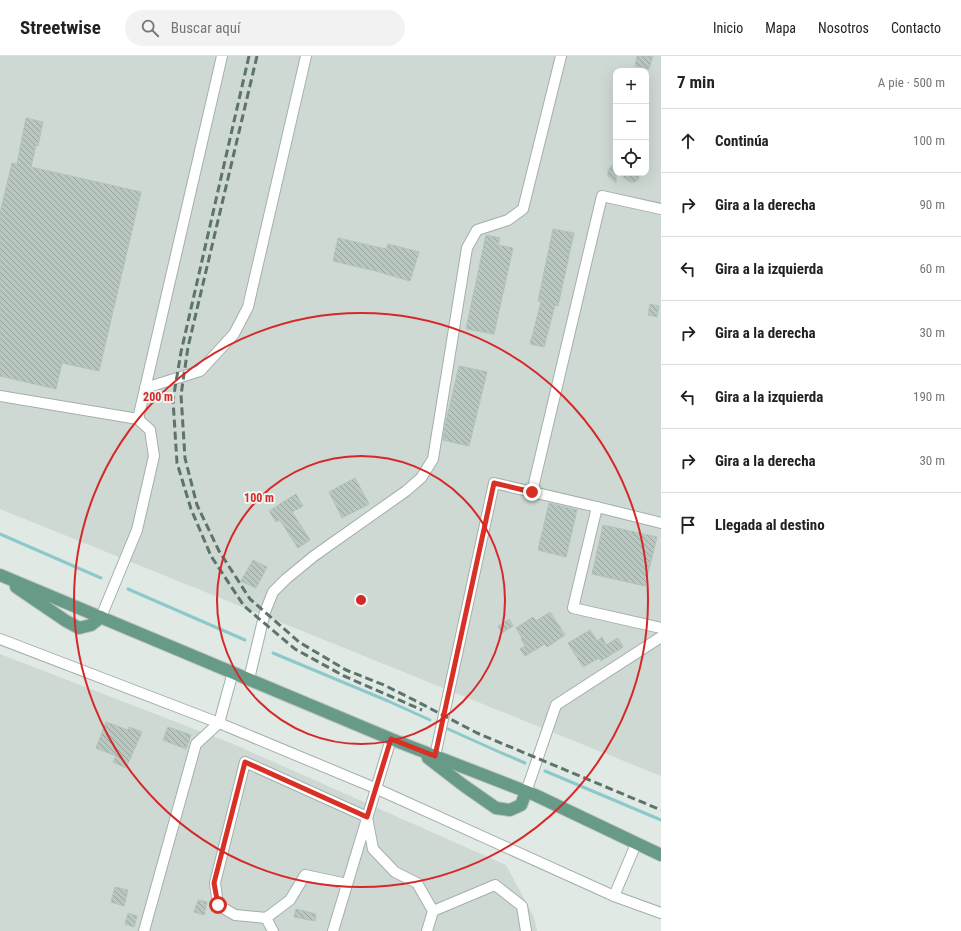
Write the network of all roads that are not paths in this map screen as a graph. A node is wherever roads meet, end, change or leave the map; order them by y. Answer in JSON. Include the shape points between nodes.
{"nodes":[{"id":1,"x":222,"y":56,"type":"edge"},
{"id":2,"x":306,"y":56,"type":"edge"},
{"id":3,"x":561,"y":56,"type":"edge"},
{"id":4,"x":661,"y":209,"type":"edge"},
{"id":5,"x":145,"y":388,"type":"junction"},
{"id":6,"x":0,"y":396,"type":"edge"},
{"id":7,"x":138,"y":418,"type":"junction"},
{"id":8,"x":532,"y":492,"type":"junction"},
{"id":9,"x":597,"y":506,"type":"junction"},
{"id":10,"x":661,"y":523,"type":"edge"},
{"id":11,"x":0,"y":576,"type":"edge"},
{"id":12,"x":101,"y":618,"type":"junction"},
{"id":13,"x":661,"y":628,"type":"edge"},
{"id":14,"x":661,"y":637,"type":"edge"},
{"id":15,"x":0,"y":639,"type":"edge"},
{"id":16,"x":233,"y":672,"type":"junction"},
{"id":17,"x":249,"y":679,"type":"junction"},
{"id":18,"x":219,"y":723,"type":"junction"},
{"id":19,"x":391,"y":739,"type":"junction"},
{"id":20,"x":417,"y":749,"type":"junction"},
{"id":21,"x":435,"y":756,"type":"junction"},
{"id":22,"x":375,"y":788,"type":"junction"},
{"id":23,"x":526,"y":792,"type":"junction"},
{"id":24,"x":367,"y":817,"type":"junction"},
{"id":25,"x":636,"y":844,"type":"junction"},
{"id":26,"x":661,"y":855,"type":"edge"},
{"id":27,"x":347,"y":884,"type":"junction"},
{"id":28,"x":614,"y":896,"type":"junction"},
{"id":29,"x":433,"y":911,"type":"junction"},
{"id":30,"x":661,"y":913,"type":"edge"},
{"id":31,"x":266,"y":918,"type":"junction"},
{"id":32,"x":144,"y":931,"type":"edge"},
{"id":33,"x":274,"y":931,"type":"edge"},
{"id":34,"x":333,"y":931,"type":"edge"},
{"id":35,"x":427,"y":931,"type":"edge"},
{"id":36,"x":526,"y":931,"type":"edge"}],
"edges":[{"from":1,"to":5,"type":"lane"},
{"from":2,"to":5,"type":"lane","via":[[248,307],[234,334],[200,371]]},
{"from":3,"to":17,"type":"lane","via":[[523,209],[508,220],[477,230],[467,248],[432,459],[421,478],[406,491],[314,556],[273,592],[265,612]]},
{"from":4,"to":8,"type":"lane","via":[[602,196]]},
{"from":5,"to":7,"type":"lane"},
{"from":6,"to":7,"type":"lane"},
{"from":7,"to":12,"type":"lane","via":[[150,430],[154,456],[137,530]]},
{"from":8,"to":9,"type":"lane"},
{"from":8,"to":21,"type":"lane","via":[[494,483]]},
{"from":9,"to":10,"type":"lane"},
{"from":9,"to":13,"type":"lane","via":[[573,608]]},
{"from":11,"to":12,"type":"main road"},
{"from":11,"to":12,"type":"main road","via":[[79,628],[91,625]]},
{"from":12,"to":16,"type":"main road"},
{"from":14,"to":23,"type":"lane","via":[[556,705]]},
{"from":15,"to":18,"type":"lane"},
{"from":16,"to":17,"type":"main road"},
{"from":16,"to":18,"type":"lane"},
{"from":17,"to":19,"type":"main road"},
{"from":18,"to":22,"type":"lane"},
{"from":18,"to":32,"type":"lane","via":[[196,744]]},
{"from":19,"to":20,"type":"main road"},
{"from":19,"to":22,"type":"lane"},
{"from":20,"to":21,"type":"main road"},
{"from":20,"to":23,"type":"main road","via":[[496,808],[510,810],[521,805]]},
{"from":21,"to":23,"type":"main road"},
{"from":22,"to":24,"type":"lane"},
{"from":22,"to":28,"type":"lane"},
{"from":23,"to":25,"type":"main road"},
{"from":24,"to":27,"type":"lane"},
{"from":24,"to":29,"type":"lane","via":[[374,849],[395,872],[418,883]]},
{"from":24,"to":31,"type":"lane","via":[[245,762],[214,883],[218,905],[235,915]]},
{"from":25,"to":26,"type":"main road"},
{"from":25,"to":28,"type":"lane"},
{"from":27,"to":31,"type":"lane","via":[[304,875],[290,900]]},
{"from":27,"to":34,"type":"lane"},
{"from":28,"to":30,"type":"lane"},
{"from":29,"to":35,"type":"lane"},
{"from":29,"to":36,"type":"lane","via":[[495,885],[522,906]]},
{"from":31,"to":33,"type":"lane"}]}
